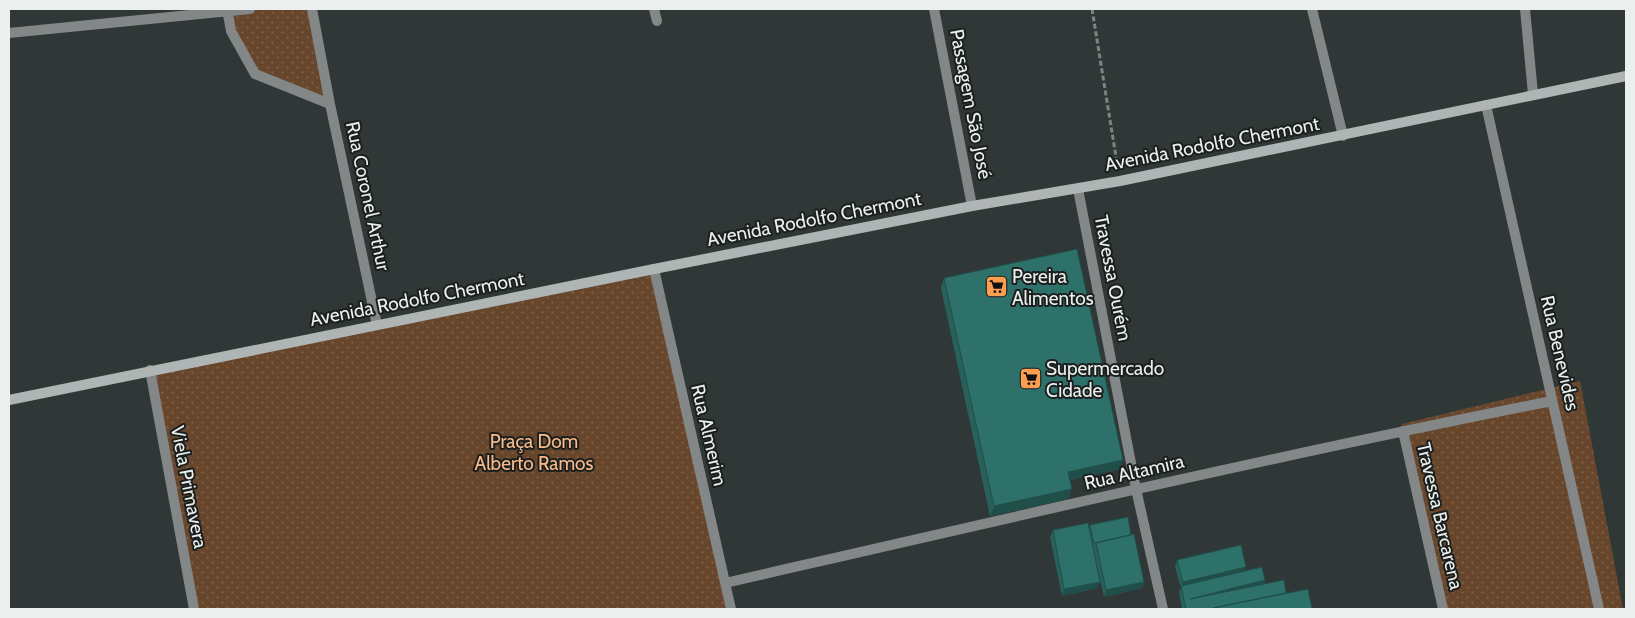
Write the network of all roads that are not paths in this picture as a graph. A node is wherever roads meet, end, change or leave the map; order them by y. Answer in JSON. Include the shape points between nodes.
{"nodes":[{"id":1,"x":250,"y":9,"type":"edge"},
{"id":2,"x":312,"y":9,"type":"edge"},
{"id":3,"x":654,"y":9,"type":"edge"},
{"id":4,"x":934,"y":9,"type":"edge"},
{"id":5,"x":1312,"y":9,"type":"edge"},
{"id":6,"x":1525,"y":9,"type":"edge"},
{"id":7,"x":227,"y":10,"type":"edge"},
{"id":8,"x":657,"y":21,"type":"dead end"},
{"id":9,"x":9,"y":33,"type":"edge"},
{"id":10,"x":1626,"y":76,"type":"edge"},
{"id":11,"x":1533,"y":94,"type":"junction"},
{"id":12,"x":330,"y":104,"type":"junction"},
{"id":13,"x":1486,"y":105,"type":"junction"},
{"id":14,"x":1343,"y":136,"type":"junction"},
{"id":15,"x":1078,"y":189,"type":"junction"},
{"id":16,"x":972,"y":206,"type":"junction"},
{"id":17,"x":654,"y":269,"type":"junction"},
{"id":18,"x":378,"y":325,"type":"junction"},
{"id":19,"x":150,"y":370,"type":"junction"},
{"id":20,"x":9,"y":400,"type":"edge"},
{"id":21,"x":1552,"y":402,"type":"junction"},
{"id":22,"x":1402,"y":431,"type":"junction"},
{"id":23,"x":1136,"y":489,"type":"junction"},
{"id":24,"x":725,"y":583,"type":"junction"},
{"id":25,"x":194,"y":609,"type":"edge"},
{"id":26,"x":731,"y":609,"type":"edge"},
{"id":27,"x":1163,"y":609,"type":"edge"},
{"id":28,"x":1443,"y":609,"type":"edge"},
{"id":29,"x":1599,"y":609,"type":"edge"}],
"edges":[{"from":1,"to":7,"type":"street"},
{"from":2,"to":12,"type":"street","name":"Rua Coronel Arthur"},
{"from":3,"to":8,"type":"street"},
{"from":4,"to":16,"type":"street","name":"Passagem São José"},
{"from":5,"to":14,"type":"street"},
{"from":6,"to":11,"type":"street"},
{"from":7,"to":9,"type":"street"},
{"from":7,"to":12,"type":"street","name":"Rua Coronel Arthur","via":[[231,31],[255,74]]},
{"from":10,"to":11,"type":"main road","name":"Avenida Rodolfo Chermont"},
{"from":11,"to":13,"type":"main road","name":"Avenida Rodolfo Chermont"},
{"from":12,"to":18,"type":"street","name":"Rua Coronel Arthur"},
{"from":13,"to":14,"type":"main road","name":"Avenida Rodolfo Chermont"},
{"from":13,"to":21,"type":"street","name":"Rua Benevides"},
{"from":14,"to":15,"type":"main road","name":"Avenida Rodolfo Chermont"},
{"from":15,"to":16,"type":"main road","name":"Avenida Rodolfo Chermont"},
{"from":15,"to":23,"type":"street","name":"Travessa Ourém"},
{"from":16,"to":17,"type":"main road","name":"Avenida Rodolfo Chermont"},
{"from":17,"to":18,"type":"main road","name":"Avenida Rodolfo Chermont"},
{"from":17,"to":24,"type":"street","name":"Rua Almerim"},
{"from":18,"to":19,"type":"main road","name":"Avenida Rodolfo Chermont"},
{"from":19,"to":20,"type":"main road","name":"Avenida Rodolfo Chermont"},
{"from":19,"to":25,"type":"street","name":"Viela Primavera"},
{"from":21,"to":22,"type":"street","name":"Rua Altamira"},
{"from":21,"to":29,"type":"street","name":"Rua Benevides"},
{"from":22,"to":23,"type":"street","name":"Rua Altamira"},
{"from":22,"to":28,"type":"street","name":"Travessa Barcarena"},
{"from":23,"to":24,"type":"street","name":"Rua Altamira"},
{"from":23,"to":27,"type":"street","name":"Travessa Ourém"},
{"from":24,"to":26,"type":"street","name":"Rua Almerim"}]}
